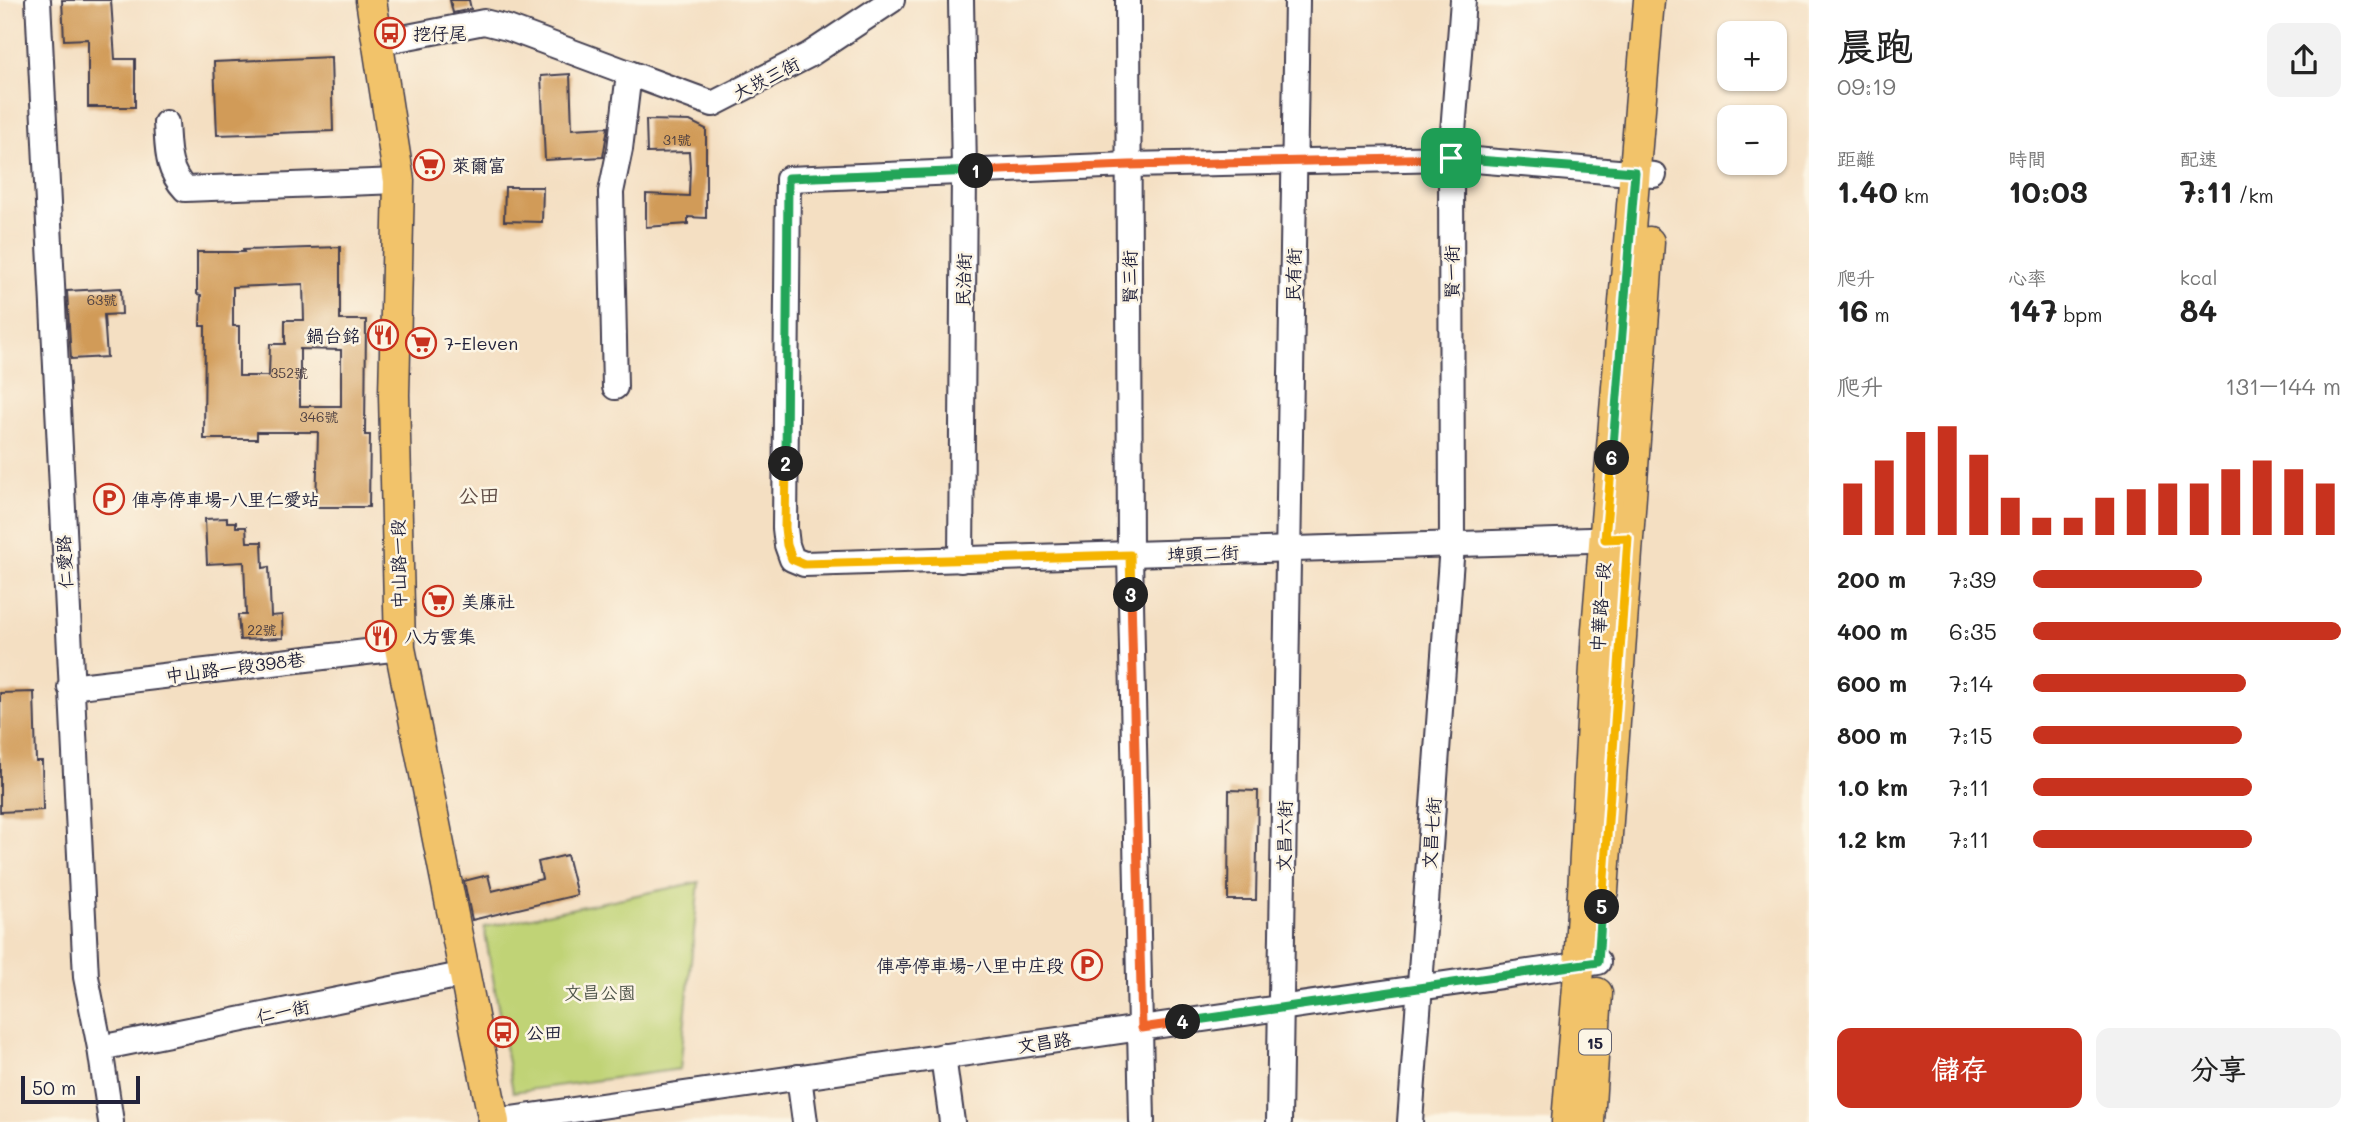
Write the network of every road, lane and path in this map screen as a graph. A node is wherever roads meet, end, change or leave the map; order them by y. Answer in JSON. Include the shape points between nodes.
{"nodes":[{"id":1,"x":38,"y":0,"type":"edge"},
{"id":2,"x":370,"y":0,"type":"edge"},
{"id":3,"x":892,"y":0,"type":"edge"},
{"id":4,"x":961,"y":0,"type":"edge"},
{"id":5,"x":1128,"y":0,"type":"edge"},
{"id":6,"x":1297,"y":0,"type":"edge"},
{"id":7,"x":1463,"y":0,"type":"edge"},
{"id":8,"x":1649,"y":0,"type":"edge"},
{"id":9,"x":1670,"y":0,"type":"edge"},
{"id":10,"x":377,"y":43,"type":"junction"},
{"id":11,"x":629,"y":73,"type":"junction"},
{"id":12,"x":166,"y":122,"type":"dead end"},
{"id":13,"x":1451,"y":158,"type":"junction"},
{"id":14,"x":1295,"y":161,"type":"junction"},
{"id":15,"x":1129,"y":165,"type":"junction"},
{"id":16,"x":964,"y":171,"type":"junction"},
{"id":17,"x":1644,"y":173,"type":"junction"},
{"id":18,"x":399,"y":181,"type":"junction"},
{"id":19,"x":615,"y":387,"type":"dead end"},
{"id":20,"x":1617,"y":538,"type":"junction"},
{"id":21,"x":1452,"y":545,"type":"junction"},
{"id":22,"x":1290,"y":550,"type":"junction"},
{"id":23,"x":1130,"y":555,"type":"junction"},
{"id":24,"x":961,"y":560,"type":"junction"},
{"id":25,"x":400,"y":648,"type":"junction"},
{"id":26,"x":70,"y":687,"type":"junction"},
{"id":27,"x":1589,"y":963,"type":"junction"},
{"id":28,"x":466,"y":974,"type":"junction"},
{"id":29,"x":1420,"y":988,"type":"junction"},
{"id":30,"x":1280,"y":1008,"type":"junction"},
{"id":31,"x":1142,"y":1028,"type":"junction"},
{"id":32,"x":100,"y":1048,"type":"junction"},
{"id":33,"x":943,"y":1056,"type":"junction"},
{"id":34,"x":799,"y":1077,"type":"junction"},
{"id":35,"x":652,"y":1110,"type":"edge"},
{"id":36,"x":111,"y":1122,"type":"edge"},
{"id":37,"x":493,"y":1122,"type":"edge"},
{"id":38,"x":806,"y":1122,"type":"edge"},
{"id":39,"x":952,"y":1122,"type":"edge"},
{"id":40,"x":1142,"y":1122,"type":"edge"},
{"id":41,"x":1279,"y":1122,"type":"edge"},
{"id":42,"x":1410,"y":1122,"type":"edge"},
{"id":43,"x":1567,"y":1122,"type":"edge"},
{"id":44,"x":1589,"y":1122,"type":"edge"}],
"edges":[{"from":1,"to":26,"type":"street","name":"仁愛路"},
{"from":2,"to":10,"type":"main road","name":"中山路一段"},
{"from":3,"to":11,"type":"street","name":"大崁三街","via":[[809,55],[713,104]]},
{"from":4,"to":16,"type":"street","name":"民治街"},
{"from":5,"to":15,"type":"street","name":"賢三街"},
{"from":6,"to":14,"type":"street","name":"民有街"},
{"from":7,"to":13,"type":"street","name":"賢一街"},
{"from":8,"to":17,"type":"main road","name":"中華路一段","number":"15"},
{"from":9,"to":17,"type":"main road","name":"中華路一段","number":"15"},
{"from":10,"to":11,"type":"street","name":"大崁三街","via":[[484,22]]},
{"from":10,"to":18,"type":"main road","name":"中山路一段"},
{"from":11,"to":19,"type":"street","via":[[611,192]]},
{"from":12,"to":18,"type":"street","via":[[170,164],[185,189]]},
{"from":13,"to":14,"type":"street"},
{"from":13,"to":17,"type":"street"},
{"from":13,"to":21,"type":"street","name":"賢一街"},
{"from":14,"to":15,"type":"street"},
{"from":14,"to":22,"type":"street","name":"民有街"},
{"from":15,"to":16,"type":"street"},
{"from":15,"to":23,"type":"street","name":"賢三街"},
{"from":16,"to":24,"type":"street","name":"民治街"},
{"from":16,"to":24,"type":"street","name":"埤頭二街","via":[[788,178],[787,545],[792,559],[804,564]]},
{"from":17,"to":20,"type":"main road","name":"中華路一段","number":"15"},
{"from":18,"to":25,"type":"main road","name":"中山路一段","via":[[394,395]]},
{"from":20,"to":21,"type":"street","name":"埤頭二街"},
{"from":20,"to":27,"type":"main road","name":"中華路一段","number":"15"},
{"from":21,"to":22,"type":"street","name":"埤頭二街"},
{"from":21,"to":29,"type":"street","name":"文昌七街"},
{"from":22,"to":23,"type":"street","name":"埤頭二街"},
{"from":22,"to":30,"type":"street","name":"文昌六街"},
{"from":23,"to":24,"type":"street","name":"埤頭二街"},
{"from":23,"to":31,"type":"street","name":"賢三街"},
{"from":25,"to":26,"type":"street","name":"中山路一段398巷"},
{"from":25,"to":28,"type":"main road","name":"中山路一段"},
{"from":26,"to":32,"type":"street","name":"仁愛路","via":[[86,977]]},
{"from":27,"to":29,"type":"street","name":"文昌路"},
{"from":27,"to":43,"type":"main road","number":"15"},
{"from":27,"to":44,"type":"main road","number":"15"},
{"from":28,"to":32,"type":"street","name":"仁一街"},
{"from":28,"to":37,"type":"main road","name":"中山路一段"},
{"from":29,"to":30,"type":"street","name":"文昌路"},
{"from":29,"to":42,"type":"street","name":"文昌七街"},
{"from":30,"to":31,"type":"street","name":"文昌路"},
{"from":30,"to":41,"type":"street","name":"文昌六街"},
{"from":31,"to":33,"type":"street","name":"文昌路"},
{"from":31,"to":40,"type":"street","name":"賢三街"},
{"from":32,"to":36,"type":"street","name":"仁愛路"},
{"from":33,"to":34,"type":"street","name":"文昌路"},
{"from":33,"to":39,"type":"street"},
{"from":34,"to":35,"type":"street","name":"文昌路"},
{"from":34,"to":38,"type":"street"},
{"from":35,"to":37,"type":"street","name":"文昌路"}]}
